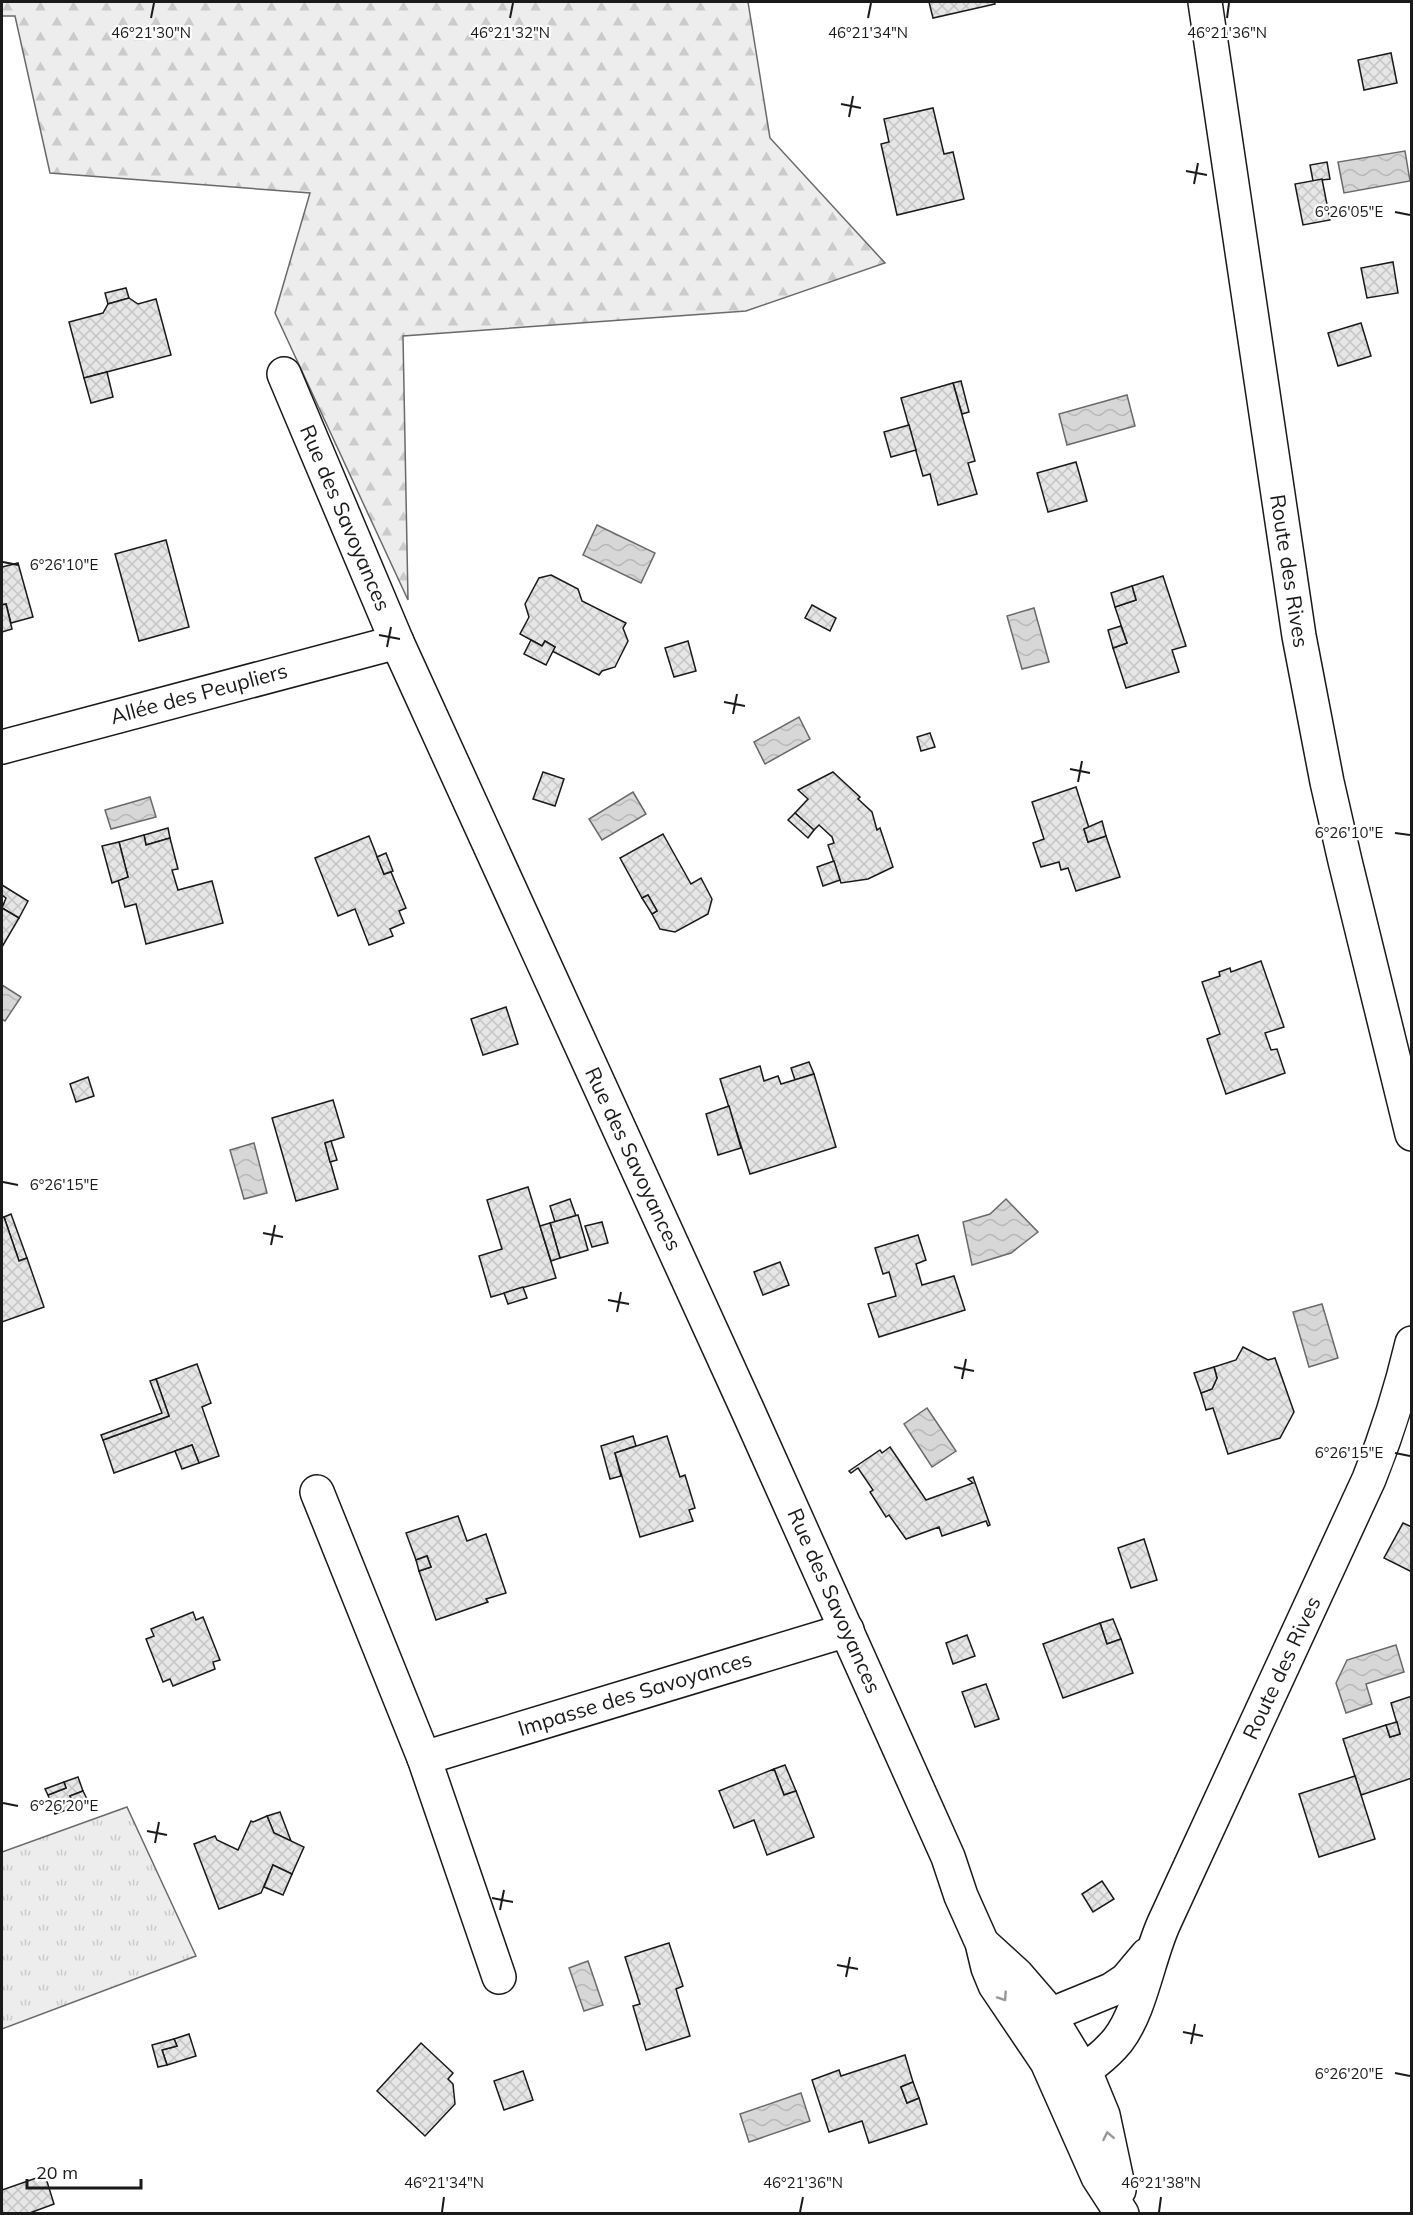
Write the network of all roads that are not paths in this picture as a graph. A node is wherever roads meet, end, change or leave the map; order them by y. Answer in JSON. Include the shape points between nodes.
{"nodes":[{"id":1,"x":1205,"y":2,"type":"edge"},
{"id":2,"x":284,"y":374,"type":"dead end"},
{"id":3,"x":397,"y":642,"type":"junction"},
{"id":4,"x":2,"y":747,"type":"edge"},
{"id":5,"x":1412,"y":1134,"type":"edge"},
{"id":6,"x":1412,"y":1343,"type":"edge"},
{"id":7,"x":1407,"y":1388,"type":"edge"},
{"id":8,"x":317,"y":1492,"type":"dead end"},
{"id":9,"x":847,"y":1630,"type":"junction"},
{"id":10,"x":424,"y":1758,"type":"junction"},
{"id":11,"x":1154,"y":1947,"type":"junction"},
{"id":12,"x":499,"y":1977,"type":"dead end"},
{"id":13,"x":1036,"y":2021,"type":"junction"},
{"id":14,"x":1071,"y":2079,"type":"junction"},
{"id":15,"x":1123,"y":2214,"type":"edge"}],
"edges":[{"from":1,"to":5,"type":"street","name":"Route des Rives","via":[[1299,636],[1337,827]]},
{"from":2,"to":3,"type":"street","name":"Rue des Savoyances"},
{"from":3,"to":4,"type":"street","name":"Allée des Peupliers"},
{"from":3,"to":9,"type":"street","name":"Rue des Savoyances"},
{"from":6,"to":7,"type":"street","name":"Route des Rives"},
{"from":7,"to":11,"type":"street","name":"Route des Rives"},
{"from":8,"to":10,"type":"street"},
{"from":9,"to":10,"type":"street","name":"Impasse des Savoyances"},
{"from":9,"to":13,"type":"street","name":"Rue des Savoyances","via":[[948,1857],[995,1984]]},
{"from":10,"to":12,"type":"street"},
{"from":11,"to":13,"type":"street","name":"Route des Rives","via":[[1119,1985]]},
{"from":11,"to":14,"type":"street","name":"Route des Rives","via":[[1127,2026],[1108,2051]]},
{"from":13,"to":14,"type":"street","name":"Rue des Savoyances","via":[[1044,2057]]},
{"from":14,"to":15,"type":"street","name":"Rue des Savoyances","via":[[1098,2176]]}]}
